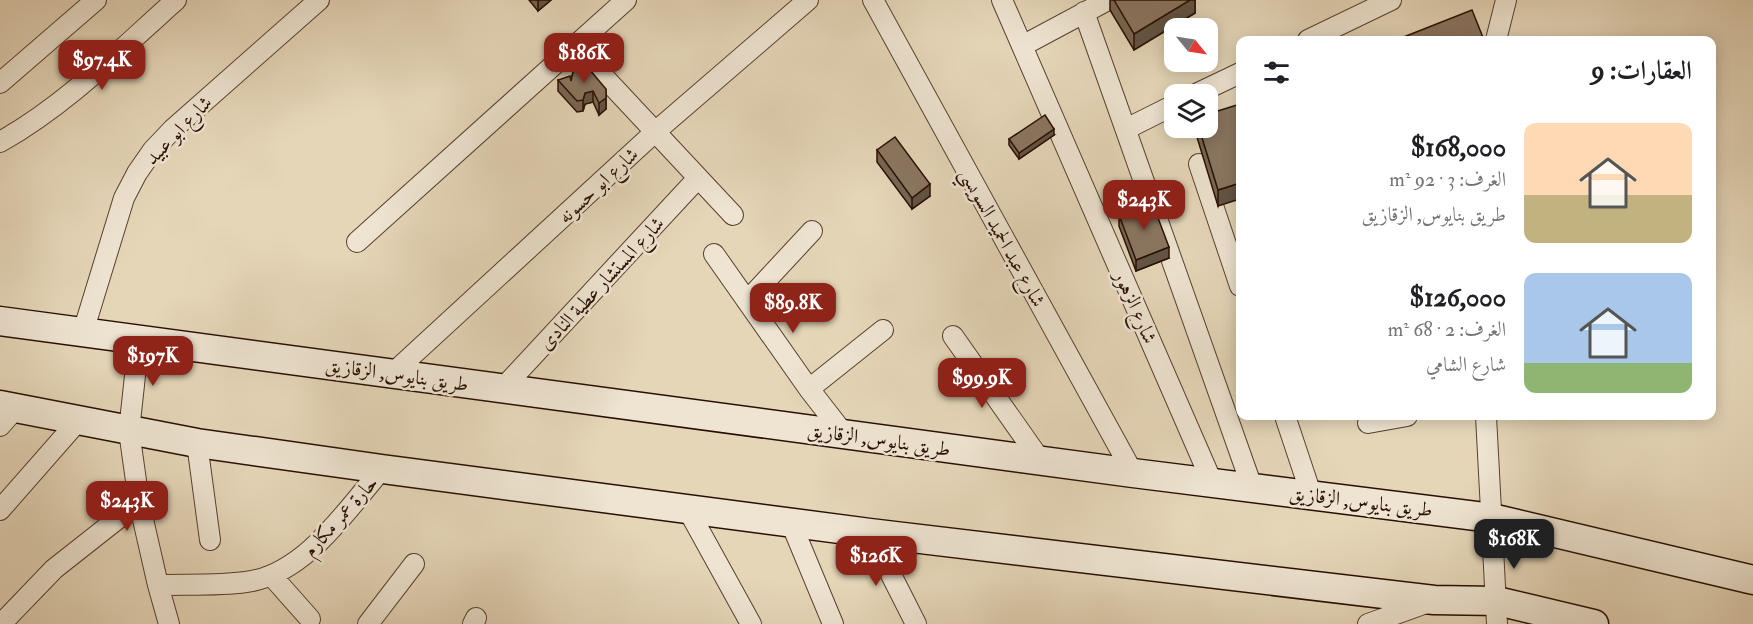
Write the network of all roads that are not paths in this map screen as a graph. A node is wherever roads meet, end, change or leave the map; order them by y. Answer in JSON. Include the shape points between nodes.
{"nodes":[{"id":1,"x":96,"y":0,"type":"edge"},
{"id":2,"x":176,"y":0,"type":"edge"},
{"id":3,"x":319,"y":0,"type":"edge"},
{"id":4,"x":626,"y":0,"type":"edge"},
{"id":5,"x":808,"y":0,"type":"edge"},
{"id":6,"x":873,"y":0,"type":"edge"},
{"id":7,"x":1002,"y":0,"type":"edge"},
{"id":8,"x":1108,"y":0,"type":"edge"},
{"id":9,"x":1391,"y":0,"type":"edge"},
{"id":10,"x":1506,"y":0,"type":"edge"},
{"id":11,"x":1084,"y":12,"type":"junction"},
{"id":12,"x":1316,"y":36,"type":"edge"},
{"id":13,"x":1497,"y":36,"type":"edge"},
{"id":14,"x":575,"y":46,"type":"junction"},
{"id":15,"x":1022,"y":46,"type":"junction"},
{"id":16,"x":1236,"y":75,"type":"edge"},
{"id":17,"x":0,"y":83,"type":"edge"},
{"id":18,"x":1217,"y":84,"type":"edge"},
{"id":19,"x":1164,"y":110,"type":"edge"},
{"id":20,"x":1126,"y":129,"type":"junction"},
{"id":21,"x":655,"y":132,"type":"junction"},
{"id":22,"x":0,"y":142,"type":"edge"},
{"id":23,"x":1199,"y":164,"type":"dead end"},
{"id":24,"x":698,"y":178,"type":"junction"},
{"id":25,"x":733,"y":215,"type":"dead end"},
{"id":26,"x":812,"y":231,"type":"dead end"},
{"id":27,"x":357,"y":242,"type":"dead end"},
{"id":28,"x":714,"y":254,"type":"dead end"},
{"id":29,"x":1236,"y":274,"type":"edge"},
{"id":30,"x":747,"y":301,"type":"junction"},
{"id":31,"x":0,"y":321,"type":"edge"},
{"id":32,"x":883,"y":330,"type":"dead end"},
{"id":33,"x":83,"y":332,"type":"junction"},
{"id":34,"x":953,"y":336,"type":"dead end"},
{"id":35,"x":140,"y":339,"type":"junction"},
{"id":36,"x":393,"y":373,"type":"junction"},
{"id":37,"x":503,"y":388,"type":"junction"},
{"id":38,"x":809,"y":389,"type":"junction"},
{"id":39,"x":5,"y":413,"type":"edge"},
{"id":40,"x":1286,"y":420,"type":"edge"},
{"id":41,"x":1385,"y":420,"type":"edge"},
{"id":42,"x":1486,"y":420,"type":"edge"},
{"id":43,"x":78,"y":422,"type":"junction"},
{"id":44,"x":1368,"y":423,"type":"dead end"},
{"id":45,"x":129,"y":431,"type":"junction"},
{"id":46,"x":844,"y":434,"type":"junction"},
{"id":47,"x":197,"y":443,"type":"junction"},
{"id":48,"x":1041,"y":461,"type":"junction"},
{"id":49,"x":382,"y":470,"type":"junction"},
{"id":50,"x":1133,"y":473,"type":"junction"},
{"id":51,"x":1212,"y":482,"type":"junction"},
{"id":52,"x":1252,"y":487,"type":"junction"},
{"id":53,"x":1311,"y":494,"type":"junction"},
{"id":54,"x":139,"y":502,"type":"junction"},
{"id":55,"x":0,"y":510,"type":"edge"},
{"id":56,"x":688,"y":510,"type":"junction"},
{"id":57,"x":1492,"y":518,"type":"junction"},
{"id":58,"x":791,"y":523,"type":"junction"},
{"id":59,"x":870,"y":534,"type":"junction"},
{"id":60,"x":210,"y":540,"type":"dead end"},
{"id":61,"x":414,"y":564,"type":"dead end"},
{"id":62,"x":272,"y":576,"type":"junction"},
{"id":63,"x":1753,"y":580,"type":"edge"},
{"id":64,"x":158,"y":585,"type":"junction"},
{"id":65,"x":1434,"y":600,"type":"junction"},
{"id":66,"x":1497,"y":613,"type":"edge"},
{"id":67,"x":310,"y":619,"type":"dead end"},
{"id":68,"x":1,"y":624,"type":"edge"},
{"id":69,"x":169,"y":624,"type":"edge"},
{"id":70,"x":368,"y":624,"type":"edge"},
{"id":71,"x":751,"y":624,"type":"edge"},
{"id":72,"x":833,"y":624,"type":"edge"},
{"id":73,"x":916,"y":624,"type":"edge"},
{"id":74,"x":1368,"y":624,"type":"edge"},
{"id":75,"x":1594,"y":624,"type":"edge"}],
"edges":[{"from":1,"to":17,"type":"street"},
{"from":2,"to":22,"type":"street","via":[[64,100]]},
{"from":3,"to":33,"type":"street","name":"شارع ابو عبيد","via":[[153,150],[124,198]]},
{"from":4,"to":14,"type":"street"},
{"from":5,"to":21,"type":"street","name":"شارع ابو حسونه"},
{"from":6,"to":50,"type":"street","name":"شارع عبد الحميد السويسي"},
{"from":7,"to":15,"type":"street","name":"شارع الزهور"},
{"from":8,"to":11,"type":"street"},
{"from":9,"to":12,"type":"street"},
{"from":10,"to":13,"type":"street"},
{"from":11,"to":15,"type":"street"},
{"from":11,"to":20,"type":"street"},
{"from":14,"to":21,"type":"street"},
{"from":14,"to":27,"type":"street"},
{"from":15,"to":51,"type":"street","name":"شارع الزهور"},
{"from":16,"to":18,"type":"street"},
{"from":19,"to":20,"type":"street"},
{"from":20,"to":52,"type":"street"},
{"from":21,"to":24,"type":"street"},
{"from":21,"to":36,"type":"street","name":"شارع ابو حسونه"},
{"from":23,"to":29,"type":"street"},
{"from":24,"to":25,"type":"street"},
{"from":24,"to":37,"type":"street","name":"شارع المستشار عطية النادى"},
{"from":26,"to":30,"type":"street"},
{"from":28,"to":30,"type":"street"},
{"from":30,"to":38,"type":"street"},
{"from":31,"to":33,"type":"main road","name":"طريق بنايوس, الزقازيق"},
{"from":32,"to":38,"type":"street"},
{"from":33,"to":35,"type":"main road","name":"طريق بنايوس, الزقازيق"},
{"from":34,"to":48,"type":"street"},
{"from":35,"to":36,"type":"main road","name":"طريق بنايوس, الزقازيق"},
{"from":35,"to":45,"type":"street"},
{"from":36,"to":37,"type":"main road","name":"طريق بنايوس, الزقازيق"},
{"from":37,"to":46,"type":"main road","name":"طريق بنايوس, الزقازيق"},
{"from":38,"to":46,"type":"street"},
{"from":39,"to":43,"type":"main road"},
{"from":40,"to":53,"type":"street"},
{"from":41,"to":44,"type":"street"},
{"from":42,"to":57,"type":"street"},
{"from":43,"to":45,"type":"main road"},
{"from":43,"to":55,"type":"street"},
{"from":45,"to":47,"type":"main road"},
{"from":45,"to":54,"type":"street"},
{"from":46,"to":48,"type":"main road","name":"طريق بنايوس, الزقازيق"},
{"from":47,"to":49,"type":"main road"},
{"from":47,"to":60,"type":"street"},
{"from":48,"to":50,"type":"main road","name":"طريق بنايوس, الزقازيق"},
{"from":49,"to":56,"type":"main road"},
{"from":49,"to":62,"type":"street","name":"حارة عمر مكارم","via":[[323,538],[300,560]]},
{"from":50,"to":51,"type":"main road","name":"طريق بنايوس, الزقازيق"},
{"from":51,"to":52,"type":"main road","name":"طريق بنايوس, الزقازيق"},
{"from":52,"to":53,"type":"main road","name":"طريق بنايوس, الزقازيق"},
{"from":53,"to":57,"type":"main road","name":"طريق بنايوس, الزقازيق"},
{"from":54,"to":64,"type":"street"},
{"from":54,"to":68,"type":"street","via":[[54,569]]},
{"from":56,"to":58,"type":"main road"},
{"from":56,"to":71,"type":"street"},
{"from":57,"to":63,"type":"main road","name":"طريق بنايوس, الزقازيق"},
{"from":57,"to":66,"type":"street"},
{"from":58,"to":59,"type":"main road"},
{"from":58,"to":72,"type":"street"},
{"from":59,"to":65,"type":"main road"},
{"from":59,"to":73,"type":"street"},
{"from":61,"to":70,"type":"street"},
{"from":62,"to":64,"type":"street","name":"حارة عمر مكارم","via":[[248,582]]},
{"from":62,"to":67,"type":"street"},
{"from":64,"to":69,"type":"street"},
{"from":65,"to":66,"type":"main road"},
{"from":65,"to":74,"type":"street"},
{"from":66,"to":75,"type":"main road"}]}
